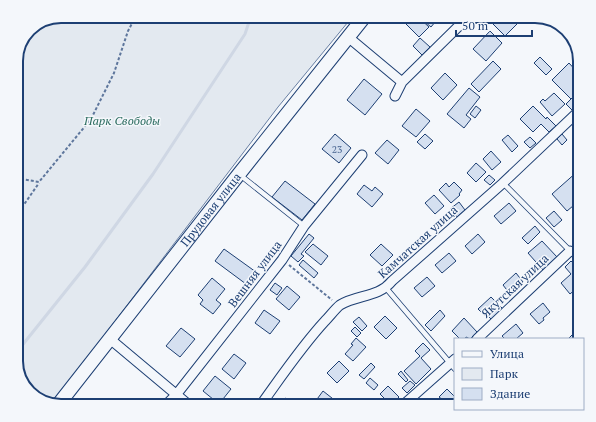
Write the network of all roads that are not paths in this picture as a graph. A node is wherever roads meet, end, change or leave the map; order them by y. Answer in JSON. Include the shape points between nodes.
{"nodes":[{"id":1,"x":359,"y":23,"type":"edge"},
{"id":2,"x":462,"y":23,"type":"edge"},
{"id":3,"x":348,"y":37,"type":"junction"},
{"id":4,"x":402,"y":82,"type":"junction"},
{"id":5,"x":395,"y":96,"type":"dead end"},
{"id":6,"x":573,"y":117,"type":"edge"},
{"id":7,"x":362,"y":155,"type":"dead end"},
{"id":8,"x":239,"y":174,"type":"junction"},
{"id":9,"x":503,"y":183,"type":"junction"},
{"id":10,"x":304,"y":226,"type":"junction"},
{"id":11,"x":570,"y":251,"type":"junction"},
{"id":12,"x":573,"y":254,"type":"edge"},
{"id":13,"x":386,"y":288,"type":"junction"},
{"id":14,"x":478,"y":338,"type":"edge"},
{"id":15,"x":110,"y":339,"type":"junction"},
{"id":16,"x":453,"y":364,"type":"edge"},
{"id":17,"x":176,"y":395,"type":"junction"},
{"id":18,"x":63,"y":399,"type":"edge"},
{"id":19,"x":172,"y":399,"type":"edge"},
{"id":20,"x":181,"y":399,"type":"edge"},
{"id":21,"x":265,"y":399,"type":"edge"},
{"id":22,"x":410,"y":399,"type":"edge"}],
"edges":[{"from":1,"to":3,"type":"main road","name":"Прудовая улица"},
{"from":2,"to":4,"type":"street"},
{"from":3,"to":4,"type":"street"},
{"from":3,"to":8,"type":"main road","name":"Прудовая улица"},
{"from":4,"to":5,"type":"street"},
{"from":6,"to":9,"type":"street","name":"Камчатская улица"},
{"from":7,"to":10,"type":"street","name":"Вешняя улица"},
{"from":8,"to":10,"type":"lane"},
{"from":8,"to":15,"type":"main road","name":"Прудовая улица"},
{"from":9,"to":11,"type":"lane"},
{"from":9,"to":13,"type":"street","name":"Камчатская улица"},
{"from":10,"to":17,"type":"street","name":"Вешняя улица","via":[[282,260]]},
{"from":11,"to":12,"type":"lane"},
{"from":11,"to":14,"type":"street","name":"Якутская улица"},
{"from":13,"to":16,"type":"lane"},
{"from":13,"to":21,"type":"street","name":"Камчатская улица","via":[[339,306],[310,337]]},
{"from":15,"to":17,"type":"street"},
{"from":15,"to":18,"type":"main road","name":"Прудовая улица"},
{"from":16,"to":22,"type":"street"},
{"from":17,"to":19,"type":"street","name":"Вешняя улица"},
{"from":17,"to":20,"type":"street"}]}
